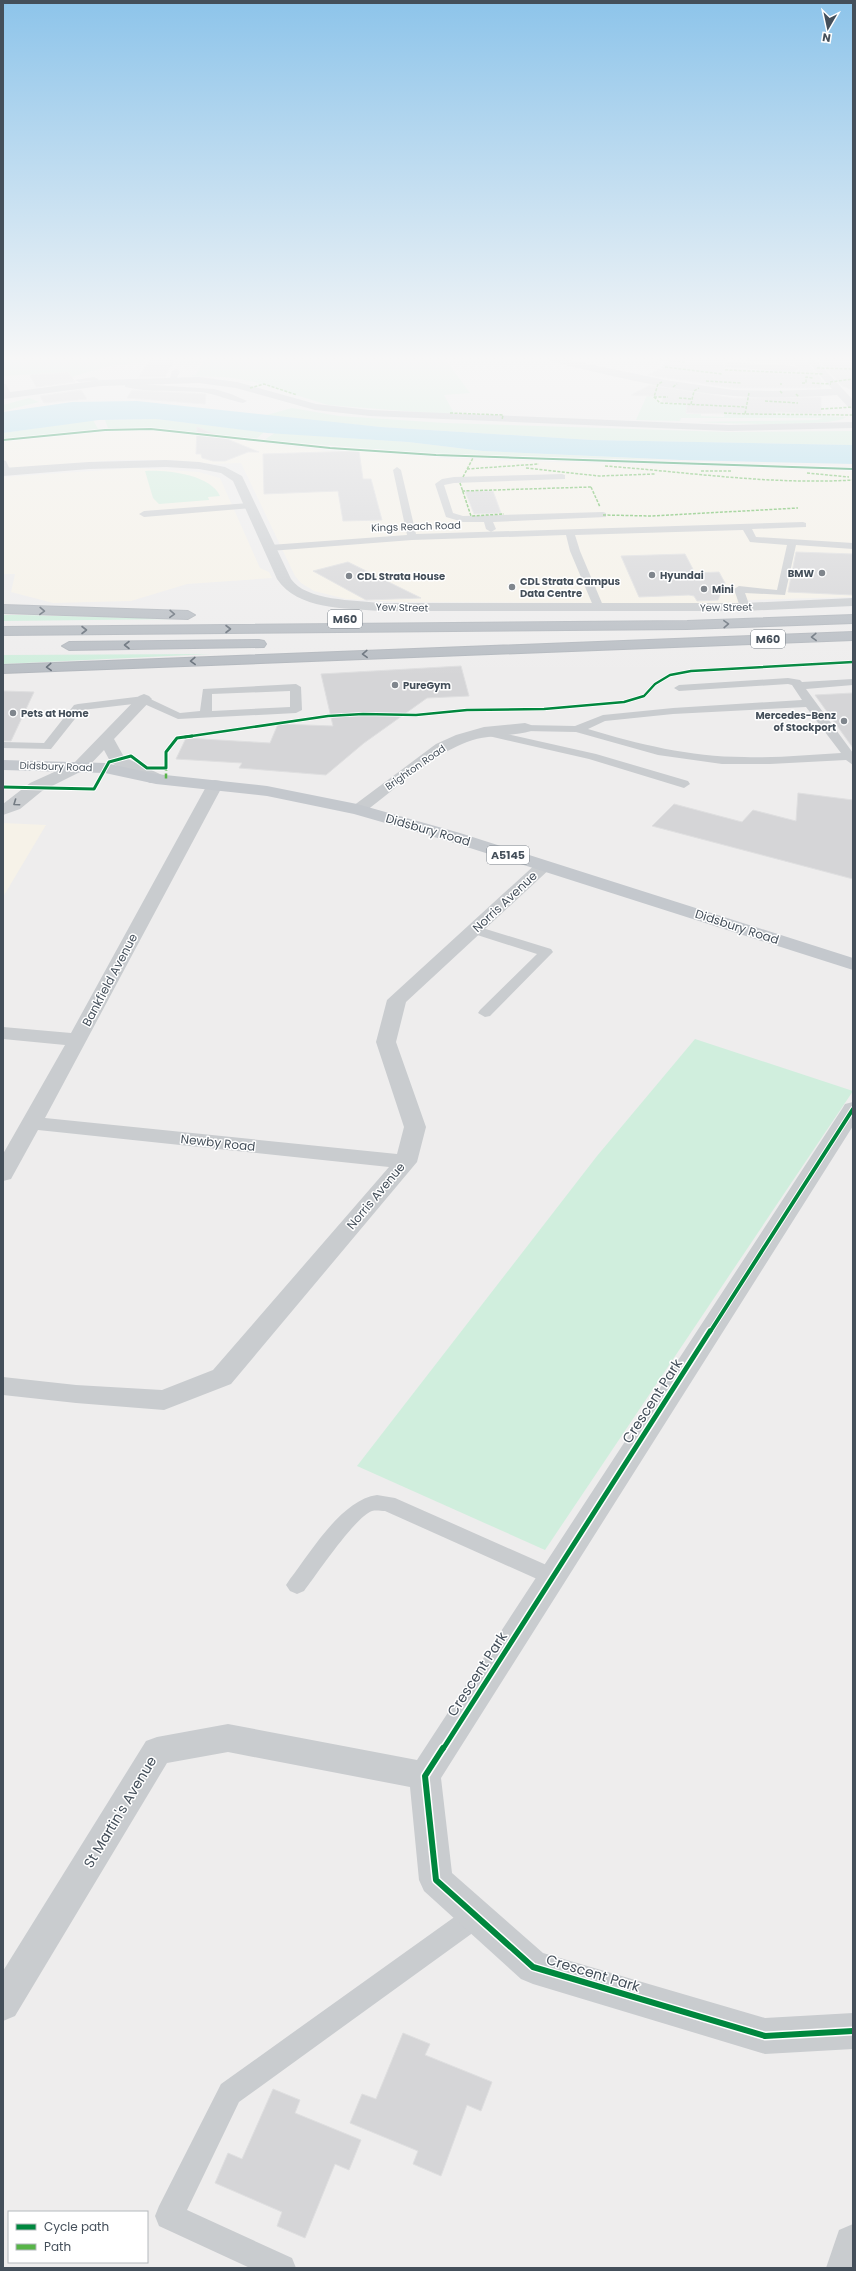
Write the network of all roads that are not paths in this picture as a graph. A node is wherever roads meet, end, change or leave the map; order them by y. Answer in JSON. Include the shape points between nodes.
{"nodes":[{"id":1,"x":53,"y":465,"type":"edge"},
{"id":2,"x":183,"y":465,"type":"edge"},
{"id":3,"x":4,"y":469,"type":"edge"},
{"id":4,"x":397,"y":470,"type":"dead end"},
{"id":5,"x":562,"y":477,"type":"dead end"},
{"id":6,"x":250,"y":506,"type":"junction"},
{"id":7,"x":144,"y":514,"type":"dead end"},
{"id":8,"x":603,"y":515,"type":"dead end"},
{"id":9,"x":756,"y":516,"type":"dead end"},
{"id":10,"x":488,"y":519,"type":"junction"},
{"id":11,"x":803,"y":525,"type":"dead end"},
{"id":12,"x":763,"y":526,"type":"junction"},
{"id":13,"x":746,"y":527,"type":"junction"},
{"id":14,"x":570,"y":532,"type":"junction"},
{"id":15,"x":493,"y":534,"type":"junction"},
{"id":16,"x":412,"y":537,"type":"junction"},
{"id":17,"x":792,"y":542,"type":"junction"},
{"id":18,"x":853,"y":546,"type":"edge"},
{"id":19,"x":270,"y":548,"type":"junction"},
{"id":20,"x":853,"y":602,"type":"edge"},
{"id":21,"x":745,"y":607,"type":"junction"},
{"id":22,"x":599,"y":608,"type":"junction"},
{"id":23,"x":3,"y":609,"type":"edge"},
{"id":24,"x":853,"y":619,"type":"edge"},
{"id":25,"x":687,"y":625,"type":"junction"},
{"id":26,"x":3,"y":631,"type":"edge"},
{"id":27,"x":853,"y":636,"type":"edge"},
{"id":28,"x":684,"y":641,"type":"junction"},
{"id":29,"x":58,"y":646,"type":"dead end"},
{"id":30,"x":3,"y":670,"type":"edge"},
{"id":31,"x":853,"y":682,"type":"edge"},
{"id":32,"x":798,"y":686,"type":"junction"},
{"id":33,"x":679,"y":688,"type":"dead end"},
{"id":34,"x":144,"y":699,"type":"junction"},
{"id":35,"x":809,"y":703,"type":"junction"},
{"id":36,"x":206,"y":714,"type":"junction"},
{"id":37,"x":525,"y":728,"type":"joint"},
{"id":38,"x":577,"y":729,"type":"junction"},
{"id":39,"x":484,"y":732,"type":"junction"},
{"id":40,"x":107,"y":740,"type":"junction"},
{"id":41,"x":3,"y":746,"type":"edge"},
{"id":42,"x":851,"y":758,"type":"edge"},
{"id":43,"x":3,"y":765,"type":"edge"},
{"id":44,"x":80,"y":766,"type":"junction"},
{"id":45,"x":3,"y":778,"type":"edge"},
{"id":46,"x":156,"y":779,"type":"junction"},
{"id":47,"x":52,"y":780,"type":"junction"},
{"id":48,"x":684,"y":784,"type":"dead end"},
{"id":49,"x":215,"y":785,"type":"junction"},
{"id":50,"x":357,"y":809,"type":"junction"},
{"id":51,"x":3,"y":810,"type":"edge"},
{"id":52,"x":544,"y":866,"type":"junction"},
{"id":53,"x":476,"y":930,"type":"junction"},
{"id":54,"x":853,"y":964,"type":"edge"},
{"id":55,"x":486,"y":1014,"type":"dead end"},
{"id":56,"x":3,"y":1033,"type":"edge"},
{"id":57,"x":78,"y":1040,"type":"junction"},
{"id":58,"x":853,"y":1109,"type":"edge"},
{"id":59,"x":31,"y":1123,"type":"junction"},
{"id":60,"x":406,"y":1162,"type":"junction"},
{"id":61,"x":3,"y":1174,"type":"edge"},
{"id":62,"x":3,"y":1386,"type":"edge"},
{"id":63,"x":553,"y":1577,"type":"junction"},
{"id":64,"x":297,"y":1585,"type":"dead end"},
{"id":65,"x":425,"y":1776,"type":"junction"},
{"id":66,"x":476,"y":1916,"type":"junction"},
{"id":67,"x":3,"y":2004,"type":"edge"},
{"id":68,"x":853,"y":2031,"type":"edge"},
{"id":69,"x":853,"y":2244,"type":"edge"},
{"id":70,"x":282,"y":2268,"type":"edge"},
{"id":71,"x":846,"y":2268,"type":"edge"}],
"edges":[{"from":1,"to":3,"type":"street","name":"Yew Street"},
{"from":2,"to":6,"type":"street","name":"Yew Street","via":[[230,472],[236,476]]},
{"from":4,"to":16,"type":"lane"},
{"from":5,"to":10,"type":"lane","via":[[454,480],[439,484],[449,515],[463,519]]},
{"from":6,"to":7,"type":"lane"},
{"from":6,"to":19,"type":"street","name":"Yew Street"},
{"from":8,"to":10,"type":"lane"},
{"from":9,"to":12,"type":"lane"},
{"from":10,"to":15,"type":"lane"},
{"from":11,"to":12,"type":"lane","name":"Kings Reach Road"},
{"from":12,"to":13,"type":"lane","name":"Kings Reach Road"},
{"from":13,"to":14,"type":"lane","name":"Kings Reach Road"},
{"from":13,"to":17,"type":"lane","via":[[753,540]]},
{"from":14,"to":15,"type":"lane","name":"Kings Reach Road"},
{"from":14,"to":22,"type":"lane","via":[[575,551]]},
{"from":15,"to":16,"type":"lane","name":"Kings Reach Road"},
{"from":16,"to":19,"type":"lane","name":"Kings Reach Road"},
{"from":17,"to":18,"type":"lane"},
{"from":17,"to":21,"type":"lane","via":[[781,593],[739,589]]},
{"from":19,"to":22,"type":"street","name":"Yew Street","via":[[290,588],[320,601],[380,607]]},
{"from":20,"to":21,"type":"street","name":"Yew Street"},
{"from":21,"to":22,"type":"street","name":"Yew Street"},
{"from":23,"to":25,"type":"highway","number":"M60","one_way":true},
{"from":25,"to":24,"type":"highway","number":"M60","one_way":true},
{"from":26,"to":25,"type":"highway","number":"M60","one_way":true},
{"from":27,"to":28,"type":"highway","number":"M60","one_way":true},
{"from":28,"to":29,"type":"highway","number":"M60","one_way":true},
{"from":28,"to":30,"type":"highway","number":"M60","one_way":true},
{"from":31,"to":32,"type":"lane"},
{"from":32,"to":33,"type":"lane","via":[[796,682],[788,681]]},
{"from":32,"to":35,"type":"lane"},
{"from":34,"to":36,"type":"lane","via":[[178,716]]},
{"from":34,"to":40,"type":"street"},
{"from":34,"to":41,"type":"lane","via":[[78,706],[47,747]]},
{"from":35,"to":38,"type":"lane","via":[[603,718]]},
{"from":35,"to":42,"type":"lane"},
{"from":36,"to":36,"type":"lane","via":[[207,692],[296,687],[296,710]]},
{"from":37,"to":38,"type":"lane"},
{"from":37,"to":39,"type":"street","name":"Brighton Road"},
{"from":38,"to":42,"type":"lane","via":[[614,741],[722,759]]},
{"from":39,"to":48,"type":"lane","via":[[592,756]]},
{"from":39,"to":50,"type":"street","name":"Brighton Road","via":[[442,747]]},
{"from":40,"to":44,"type":"street"},
{"from":40,"to":46,"type":"street","via":[[117,760]]},
{"from":43,"to":44,"type":"main road","name":"Didsbury Road","number":"A5145"},
{"from":44,"to":46,"type":"main road","name":"Didsbury Road","number":"A5145","via":[[105,768]]},
{"from":44,"to":47,"type":"street"},
{"from":45,"to":47,"type":"main road","name":"Didsbury Road","number":"A5145"},
{"from":46,"to":47,"type":"main road","name":"Didsbury Road","number":"A5145","via":[[108,782]]},
{"from":46,"to":49,"type":"main road","name":"Didsbury Road","number":"A5145"},
{"from":47,"to":51,"type":"street","one_way":true,"via":[[36,787],[14,805]]},
{"from":49,"to":50,"type":"main road","name":"Didsbury Road","number":"A5145","via":[[282,794]]},
{"from":49,"to":57,"type":"street","name":"Bankfield Avenue"},
{"from":50,"to":52,"type":"main road","name":"Didsbury Road","number":"A5145"},
{"from":52,"to":53,"type":"street","name":"Norris Avenue"},
{"from":52,"to":54,"type":"main road","name":"Didsbury Road","number":"A5145"},
{"from":53,"to":55,"type":"lane","via":[[546,952]]},
{"from":53,"to":60,"type":"street","name":"Norris Avenue","via":[[397,1000],[386,1042],[414,1127]]},
{"from":56,"to":57,"type":"street"},
{"from":57,"to":59,"type":"street","name":"Bankfield Avenue"},
{"from":58,"to":63,"type":"street","name":"Crescent Park"},
{"from":59,"to":60,"type":"street","name":"Newby Road"},
{"from":59,"to":61,"type":"street","name":"Bankfield Avenue"},
{"from":60,"to":62,"type":"street","name":"Norris Avenue","via":[[222,1377],[164,1400]]},
{"from":63,"to":64,"type":"lane","via":[[388,1504],[377,1502],[358,1509],[350,1517]]},
{"from":63,"to":65,"type":"street","name":"Crescent Park"},
{"from":65,"to":66,"type":"street","name":"Crescent Park","via":[[436,1880]]},
{"from":65,"to":67,"type":"street","name":"St Martin's Avenue","via":[[228,1738],[157,1751]]},
{"from":66,"to":68,"type":"street","name":"Crescent Park","via":[[533,1966],[541,1969],[765,2036]]},
{"from":66,"to":70,"type":"lane","via":[[230,2094],[169,2216]]},
{"from":69,"to":71,"type":"street"}]}
